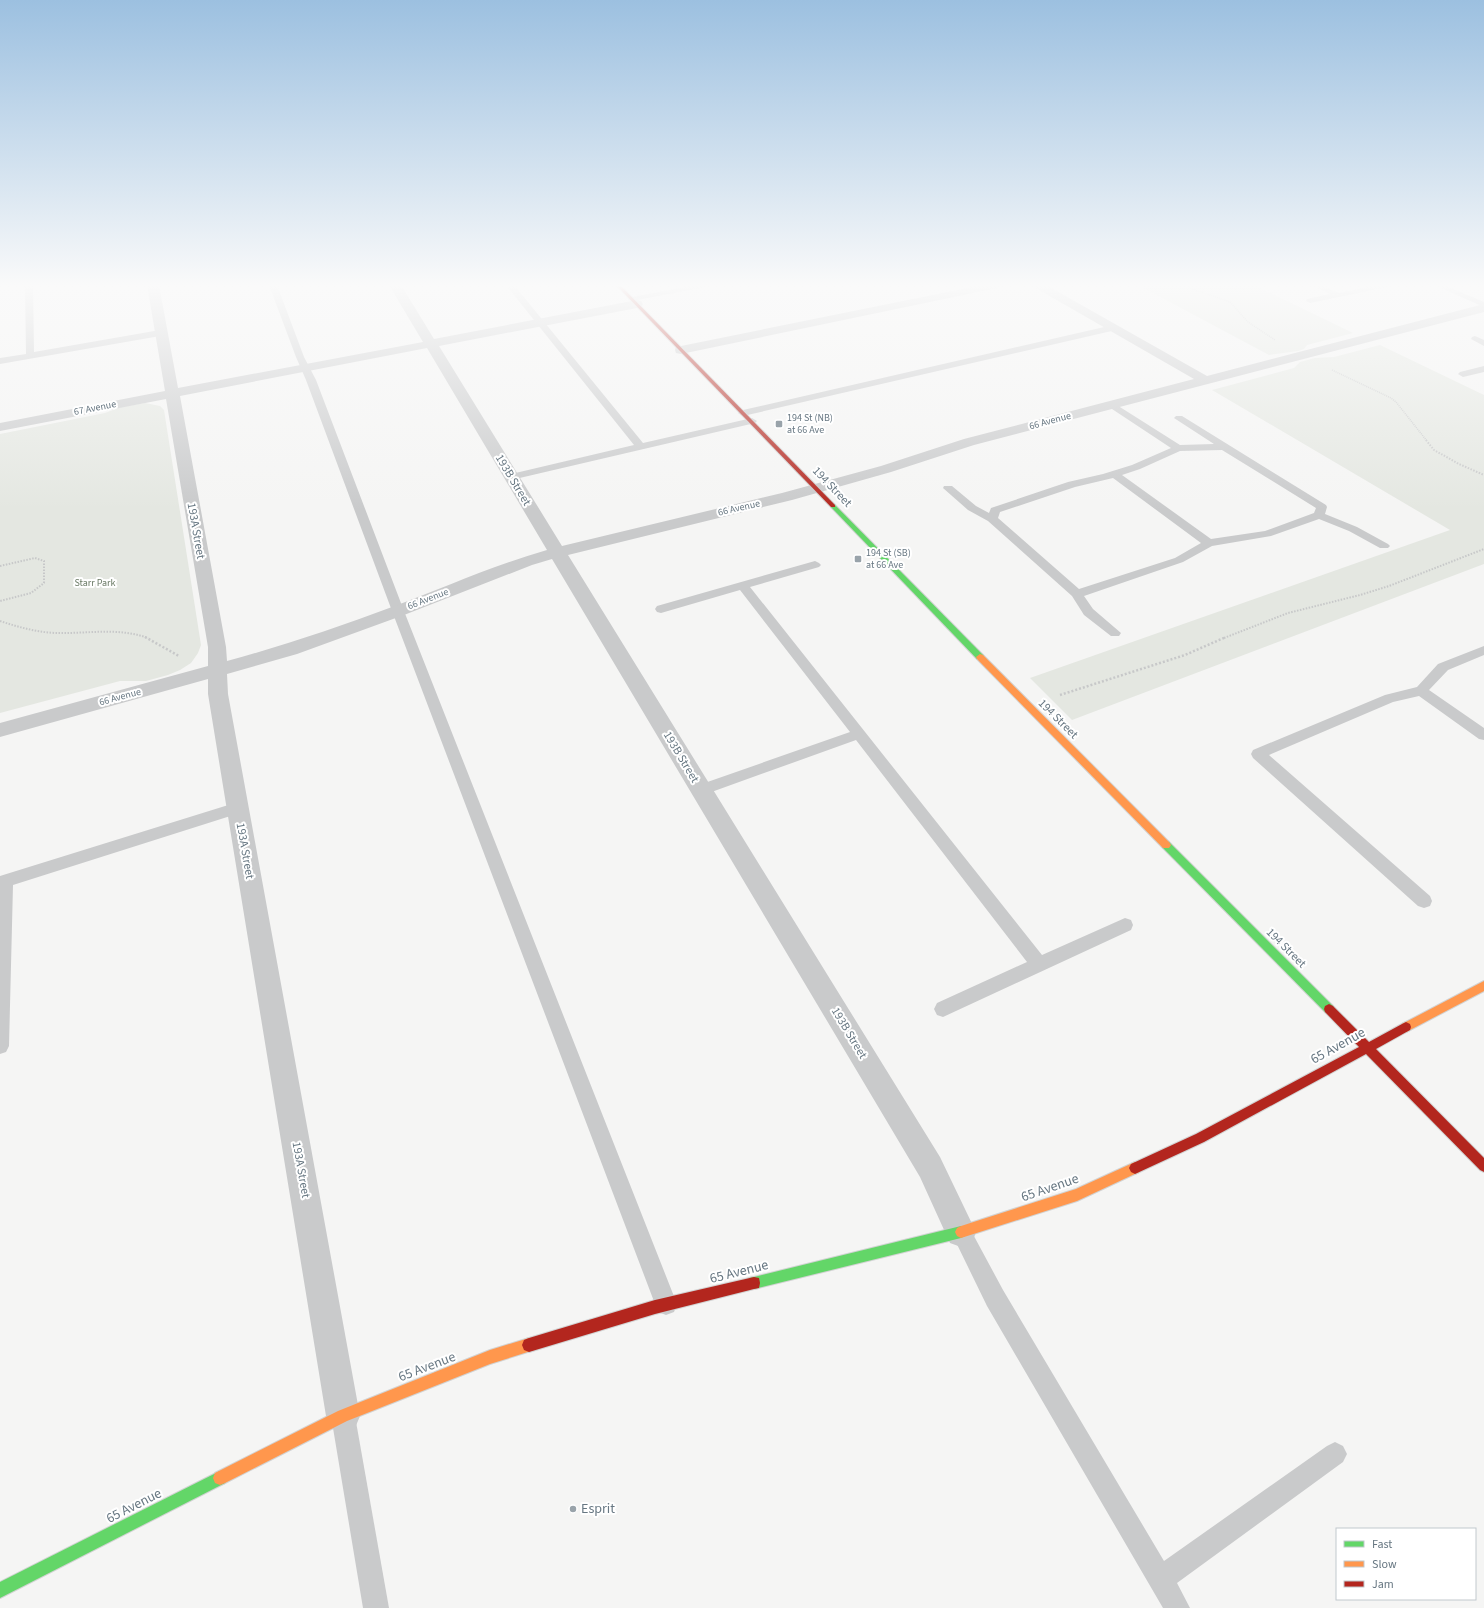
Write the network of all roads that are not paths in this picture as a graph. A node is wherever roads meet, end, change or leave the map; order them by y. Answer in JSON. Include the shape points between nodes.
{"nodes":[{"id":1,"x":165,"y":360,"type":"edge"},
{"id":2,"x":302,"y":360,"type":"edge"},
{"id":3,"x":346,"y":360,"type":"edge"},
{"id":4,"x":440,"y":360,"type":"edge"},
{"id":5,"x":572,"y":360,"type":"edge"},
{"id":6,"x":691,"y":360,"type":"edge"},
{"id":7,"x":972,"y":360,"type":"edge"},
{"id":8,"x":1169,"y":360,"type":"edge"},
{"id":9,"x":1286,"y":360,"type":"edge"},
{"id":10,"x":305,"y":368,"type":"junction"},
{"id":11,"x":1484,"y":369,"type":"edge"},
{"id":12,"x":1463,"y":374,"type":"dead end"},
{"id":13,"x":1206,"y":381,"type":"junction"},
{"id":14,"x":172,"y":394,"type":"junction"},
{"id":15,"x":1112,"y":405,"type":"junction"},
{"id":16,"x":743,"y":412,"type":"junction"},
{"id":17,"x":1179,"y":418,"type":"dead end"},
{"id":18,"x":752,"y":421,"type":"junction"},
{"id":19,"x":0,"y":426,"type":"edge"},
{"id":20,"x":641,"y":447,"type":"junction"},
{"id":21,"x":1178,"y":448,"type":"junction"},
{"id":22,"x":1224,"y":448,"type":"junction"},
{"id":23,"x":1114,"y":474,"type":"junction"},
{"id":24,"x":511,"y":477,"type":"junction"},
{"id":25,"x":817,"y":488,"type":"junction"},
{"id":26,"x":948,"y":488,"type":"dead end"},
{"id":27,"x":1319,"y":515,"type":"junction"},
{"id":28,"x":992,"y":519,"type":"junction"},
{"id":29,"x":1210,"y":543,"type":"junction"},
{"id":30,"x":1384,"y":546,"type":"dead end"},
{"id":31,"x":557,"y":552,"type":"junction"},
{"id":32,"x":815,"y":565,"type":"dead end"},
{"id":33,"x":743,"y":586,"type":"junction"},
{"id":34,"x":1077,"y":594,"type":"junction"},
{"id":35,"x":660,"y":609,"type":"dead end"},
{"id":36,"x":398,"y":611,"type":"junction"},
{"id":37,"x":1115,"y":633,"type":"dead end"},
{"id":38,"x":1484,"y":650,"type":"edge"},
{"id":39,"x":217,"y":671,"type":"junction"},
{"id":40,"x":1421,"y":691,"type":"junction"},
{"id":41,"x":0,"y":730,"type":"edge"},
{"id":42,"x":859,"y":734,"type":"junction"},
{"id":43,"x":1484,"y":735,"type":"edge"},
{"id":44,"x":701,"y":790,"type":"junction"},
{"id":45,"x":238,"y":808,"type":"junction"},
{"id":46,"x":2,"y":882,"type":"edge"},
{"id":47,"x":1424,"y":901,"type":"dead end"},
{"id":48,"x":1125,"y":925,"type":"dead end"},
{"id":49,"x":1040,"y":965,"type":"junction"},
{"id":50,"x":1484,"y":986,"type":"edge"},
{"id":51,"x":943,"y":1009,"type":"dead end"},
{"id":52,"x":0,"y":1046,"type":"edge"},
{"id":53,"x":1366,"y":1046,"type":"junction"},
{"id":54,"x":1484,"y":1166,"type":"edge"},
{"id":55,"x":961,"y":1232,"type":"junction"},
{"id":56,"x":666,"y":1304,"type":"junction"},
{"id":57,"x":343,"y":1416,"type":"junction"},
{"id":58,"x":1334,"y":1454,"type":"dead end"},
{"id":59,"x":1160,"y":1579,"type":"junction"},
{"id":60,"x":0,"y":1590,"type":"edge"},
{"id":61,"x":376,"y":1608,"type":"edge"},
{"id":62,"x":1177,"y":1608,"type":"edge"}],
"edges":[{"from":1,"to":14,"type":"street","name":"193A Street"},
{"from":2,"to":10,"type":"lane"},
{"from":3,"to":10,"type":"street","name":"67 Avenue"},
{"from":4,"to":24,"type":"street","name":"193B Street"},
{"from":5,"to":20,"type":"lane"},
{"from":6,"to":16,"type":"street","name":"194 Street"},
{"from":7,"to":16,"type":"lane"},
{"from":8,"to":13,"type":"street"},
{"from":9,"to":13,"type":"street","name":"66 Avenue"},
{"from":10,"to":14,"type":"street","name":"67 Avenue"},
{"from":10,"to":36,"type":"lane"},
{"from":11,"to":12,"type":"lane"},
{"from":13,"to":15,"type":"street","name":"66 Avenue"},
{"from":14,"to":19,"type":"street","name":"67 Avenue"},
{"from":14,"to":39,"type":"street","name":"193A Street","via":[[217,647]]},
{"from":15,"to":21,"type":"lane"},
{"from":15,"to":25,"type":"street","name":"66 Avenue","via":[[969,442]]},
{"from":16,"to":18,"type":"street","name":"194 Street"},
{"from":17,"to":22,"type":"lane"},
{"from":18,"to":20,"type":"lane"},
{"from":18,"to":25,"type":"street","name":"194 Street"},
{"from":20,"to":24,"type":"lane"},
{"from":21,"to":22,"type":"lane"},
{"from":21,"to":23,"type":"lane"},
{"from":22,"to":27,"type":"lane","via":[[1322,507]]},
{"from":23,"to":28,"type":"lane","via":[[1072,484],[995,510]]},
{"from":23,"to":29,"type":"lane"},
{"from":24,"to":31,"type":"street","name":"193B Street"},
{"from":25,"to":31,"type":"street","name":"66 Avenue"},
{"from":25,"to":53,"type":"street","name":"194 Street","via":[[1043,721]]},
{"from":26,"to":28,"type":"lane","via":[[972,508]]},
{"from":27,"to":29,"type":"lane","via":[[1267,534]]},
{"from":27,"to":30,"type":"lane","via":[[1354,529]]},
{"from":28,"to":34,"type":"lane"},
{"from":29,"to":34,"type":"lane","via":[[1179,560]]},
{"from":31,"to":36,"type":"street","name":"66 Avenue","via":[[526,561]]},
{"from":31,"to":44,"type":"street","name":"193B Street"},
{"from":32,"to":33,"type":"lane"},
{"from":33,"to":35,"type":"lane"},
{"from":33,"to":42,"type":"lane"},
{"from":34,"to":37,"type":"lane","via":[[1088,612]]},
{"from":36,"to":39,"type":"street","name":"66 Avenue","via":[[290,650]]},
{"from":36,"to":56,"type":"lane"},
{"from":38,"to":40,"type":"lane","via":[[1443,667]]},
{"from":39,"to":41,"type":"street","name":"66 Avenue"},
{"from":39,"to":45,"type":"street","name":"193A Street","via":[[218,694]]},
{"from":40,"to":43,"type":"lane"},
{"from":40,"to":47,"type":"lane","via":[[1390,698],[1258,754]]},
{"from":42,"to":44,"type":"lane"},
{"from":42,"to":49,"type":"lane"},
{"from":44,"to":55,"type":"street","name":"193B Street","via":[[930,1167]]},
{"from":45,"to":46,"type":"lane"},
{"from":45,"to":57,"type":"street","name":"193A Street"},
{"from":46,"to":52,"type":"lane"},
{"from":48,"to":49,"type":"lane"},
{"from":49,"to":51,"type":"lane"},
{"from":50,"to":53,"type":"street","name":"65 Avenue"},
{"from":53,"to":54,"type":"street","name":"194 Street"},
{"from":53,"to":55,"type":"street","name":"65 Avenue","via":[[1200,1138],[1077,1195]]},
{"from":55,"to":56,"type":"street","name":"65 Avenue"},
{"from":55,"to":59,"type":"lane","via":[[995,1298]]},
{"from":56,"to":57,"type":"street","name":"65 Avenue","via":[[490,1358]]},
{"from":57,"to":60,"type":"street","name":"65 Avenue"},
{"from":57,"to":61,"type":"lane"},
{"from":58,"to":59,"type":"lane"},
{"from":59,"to":62,"type":"lane"}]}
